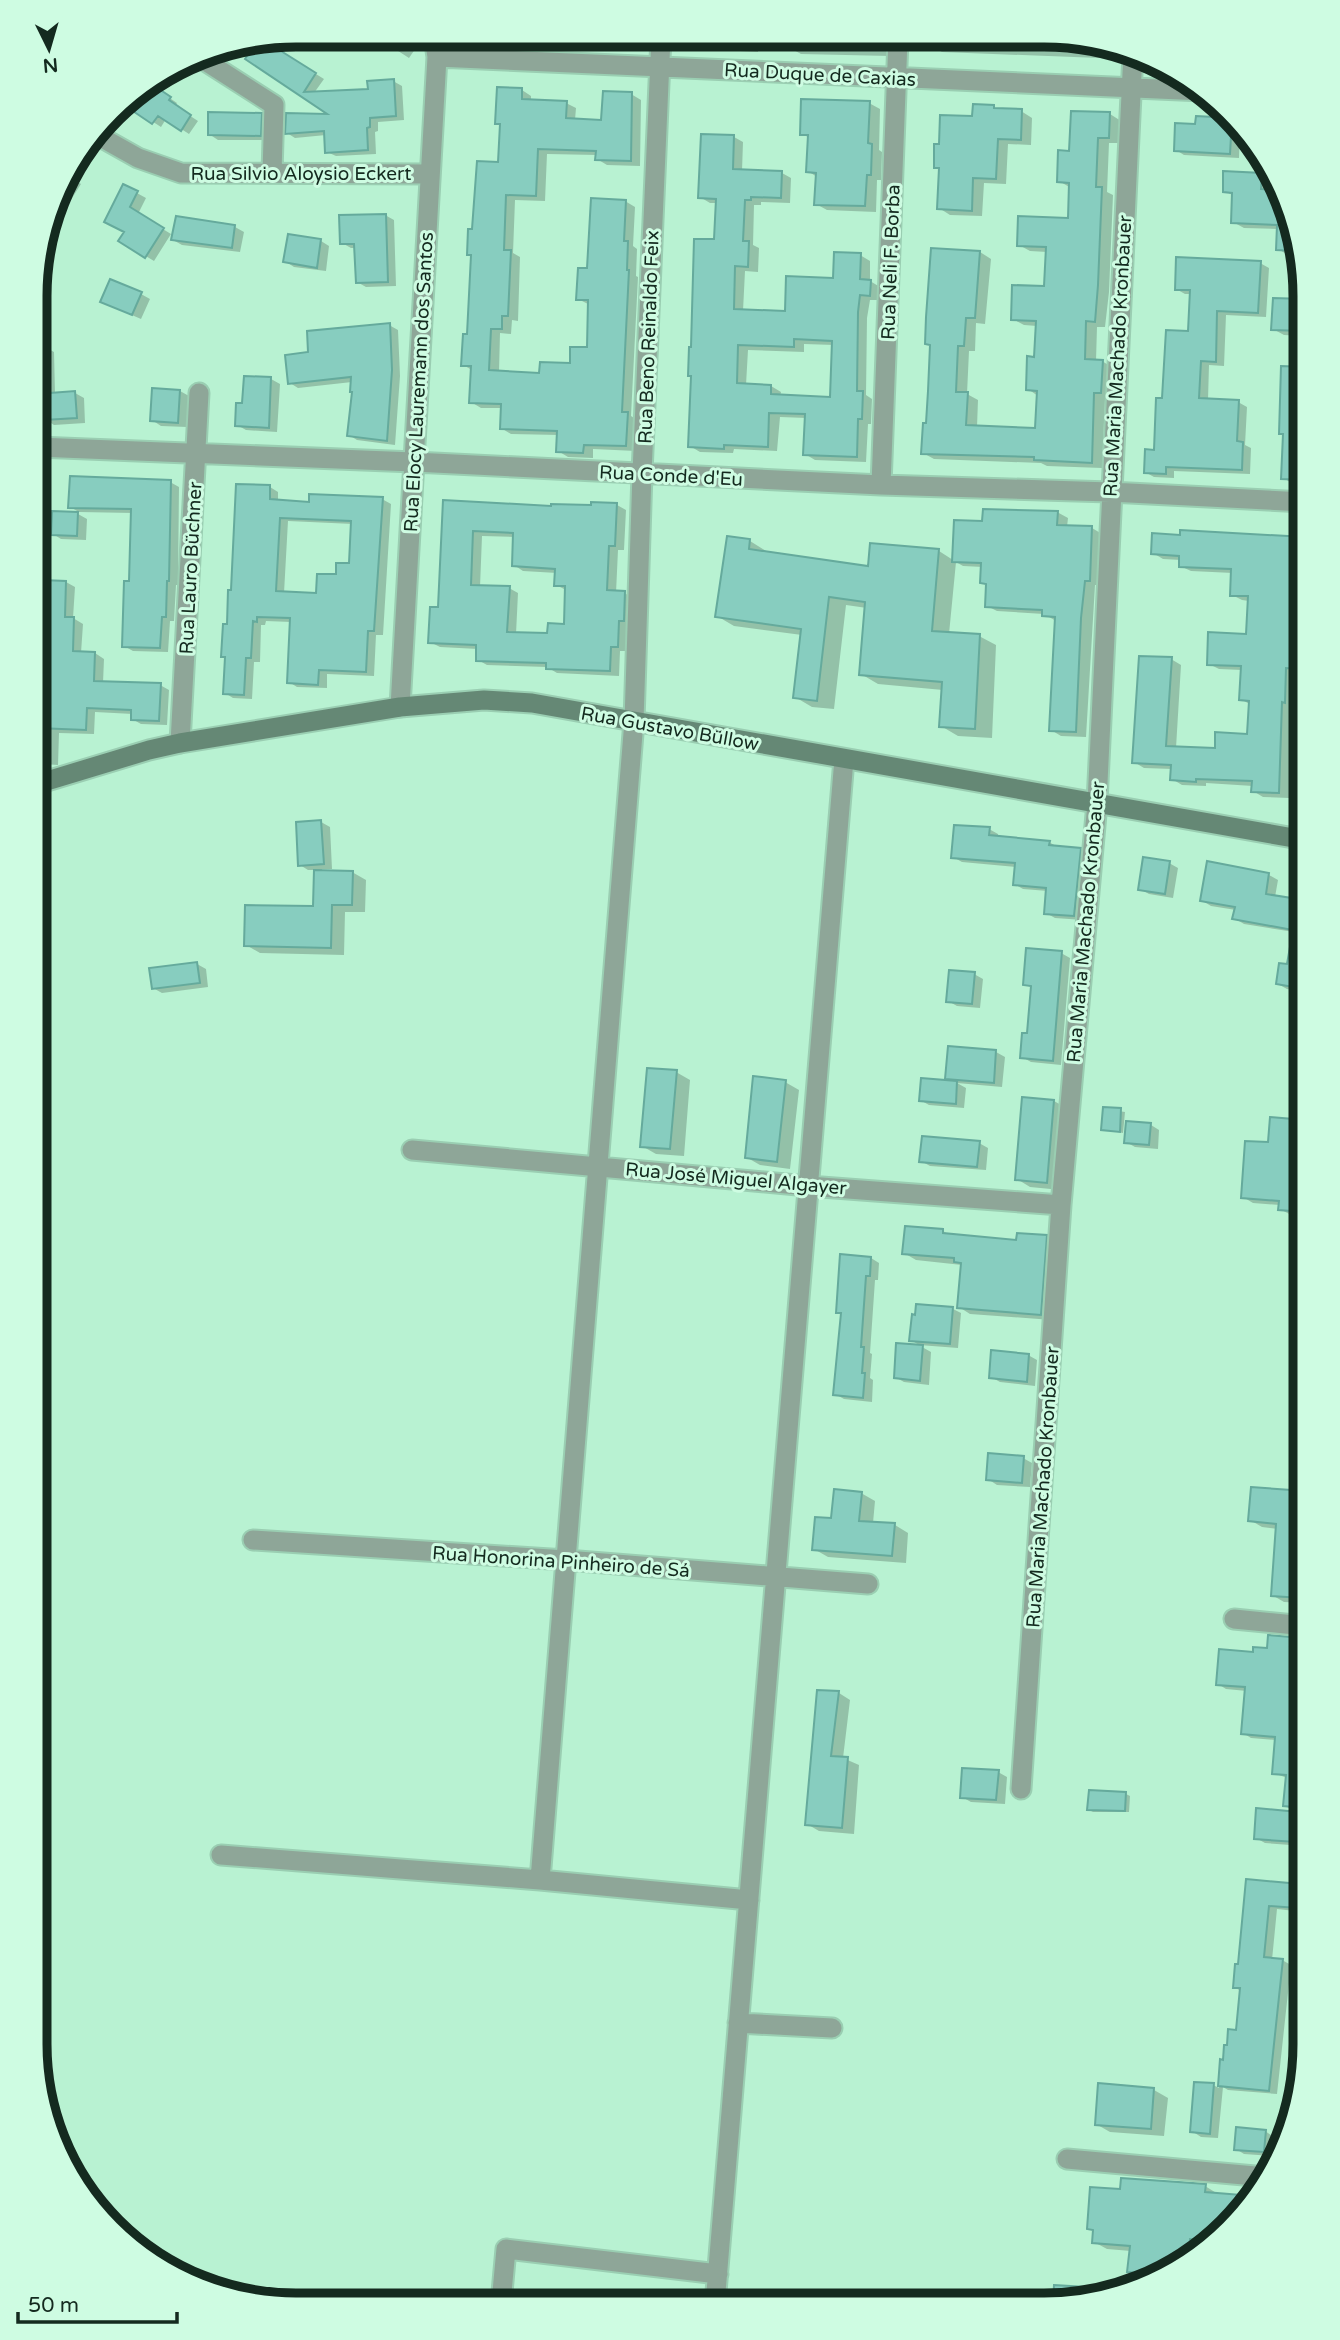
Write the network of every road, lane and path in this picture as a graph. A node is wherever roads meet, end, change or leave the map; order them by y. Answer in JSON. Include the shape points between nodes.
{"nodes":[{"id":1,"x":898,"y":47,"type":"edge"},
{"id":2,"x":436,"y":48,"type":"edge"},
{"id":3,"x":660,"y":48,"type":"edge"},
{"id":4,"x":437,"y":57,"type":"junction"},
{"id":5,"x":208,"y":63,"type":"edge"},
{"id":6,"x":1133,"y":63,"type":"edge"},
{"id":7,"x":659,"y":67,"type":"junction"},
{"id":8,"x":897,"y":78,"type":"junction"},
{"id":9,"x":1132,"y":88,"type":"junction"},
{"id":10,"x":1184,"y":90,"type":"edge"},
{"id":11,"x":104,"y":139,"type":"edge"},
{"id":12,"x":272,"y":173,"type":"junction"},
{"id":13,"x":430,"y":174,"type":"junction"},
{"id":14,"x":199,"y":393,"type":"dead end"},
{"id":15,"x":47,"y":447,"type":"edge"},
{"id":16,"x":196,"y":453,"type":"junction"},
{"id":17,"x":414,"y":462,"type":"junction"},
{"id":18,"x":642,"y":473,"type":"junction"},
{"id":19,"x":881,"y":485,"type":"junction"},
{"id":20,"x":1110,"y":492,"type":"junction"},
{"id":21,"x":1293,"y":501,"type":"edge"},
{"id":22,"x":400,"y":707,"type":"junction"},
{"id":23,"x":634,"y":721,"type":"junction"},
{"id":24,"x":180,"y":743,"type":"junction"},
{"id":25,"x":844,"y":759,"type":"junction"},
{"id":26,"x":47,"y":781,"type":"edge"},
{"id":27,"x":1097,"y":803,"type":"junction"},
{"id":28,"x":1293,"y":838,"type":"edge"},
{"id":29,"x":412,"y":1150,"type":"dead end"},
{"id":30,"x":598,"y":1166,"type":"junction"},
{"id":31,"x":808,"y":1186,"type":"junction"},
{"id":32,"x":1061,"y":1206,"type":"junction"},
{"id":33,"x":253,"y":1540,"type":"dead end"},
{"id":34,"x":566,"y":1560,"type":"junction"},
{"id":35,"x":776,"y":1577,"type":"junction"},
{"id":36,"x":868,"y":1584,"type":"dead end"},
{"id":37,"x":1234,"y":1619,"type":"dead end"},
{"id":38,"x":1293,"y":1625,"type":"edge"},
{"id":39,"x":1021,"y":1789,"type":"dead end"},
{"id":40,"x":221,"y":1855,"type":"dead end"},
{"id":41,"x":540,"y":1880,"type":"junction"},
{"id":42,"x":749,"y":1900,"type":"junction"},
{"id":43,"x":738,"y":2023,"type":"junction"},
{"id":44,"x":832,"y":2028,"type":"dead end"},
{"id":45,"x":1067,"y":2159,"type":"dead end"},
{"id":46,"x":1254,"y":2176,"type":"edge"},
{"id":47,"x":718,"y":2274,"type":"junction"},
{"id":48,"x":502,"y":2293,"type":"edge"},
{"id":49,"x":716,"y":2293,"type":"edge"}],
"edges":[{"from":1,"to":8,"type":"street","name":"Rua Neli F. Borba"},
{"from":2,"to":4,"type":"street","name":"Rua Elocy Lauremann dos Santos"},
{"from":3,"to":7,"type":"street","name":"Rua Beno Reinaldo Feix"},
{"from":4,"to":7,"type":"street","name":"Rua Duque de Caxias"},
{"from":4,"to":13,"type":"street","name":"Rua Elocy Lauremann dos Santos"},
{"from":5,"to":12,"type":"street","via":[[274,105]]},
{"from":6,"to":9,"type":"street","name":"Rua Maria Machado Kronbauer"},
{"from":7,"to":8,"type":"street","name":"Rua Duque de Caxias"},
{"from":7,"to":18,"type":"street","name":"Rua Beno Reinaldo Feix"},
{"from":8,"to":9,"type":"street","name":"Rua Duque de Caxias"},
{"from":8,"to":19,"type":"street","name":"Rua Neli F. Borba"},
{"from":9,"to":10,"type":"street","name":"Rua Duque de Caxias"},
{"from":9,"to":20,"type":"street","name":"Rua Maria Machado Kronbauer"},
{"from":11,"to":12,"type":"street","name":"Rua Silvio Aloysio Eckert","via":[[138,158],[181,173]]},
{"from":12,"to":13,"type":"street","name":"Rua Silvio Aloysio Eckert"},
{"from":13,"to":17,"type":"street","name":"Rua Elocy Lauremann dos Santos"},
{"from":14,"to":16,"type":"street","name":"Rua Lauro Büchner"},
{"from":15,"to":16,"type":"street","name":"Rua Conde d'Eu"},
{"from":16,"to":17,"type":"street","name":"Rua Conde d'Eu"},
{"from":16,"to":24,"type":"street","name":"Rua Lauro Büchner"},
{"from":17,"to":18,"type":"street","name":"Rua Conde d'Eu"},
{"from":17,"to":22,"type":"street","name":"Rua Elocy Lauremann dos Santos"},
{"from":18,"to":19,"type":"street","name":"Rua Conde d'Eu"},
{"from":18,"to":23,"type":"street","name":"Rua Beno Reinaldo Feix"},
{"from":19,"to":20,"type":"street","name":"Rua Conde d'Eu"},
{"from":20,"to":21,"type":"street","name":"Rua Conde d'Eu"},
{"from":20,"to":27,"type":"street","name":"Rua Maria Machado Kronbauer"},
{"from":22,"to":23,"type":"main road","name":"Rua Gustavo Büllow","via":[[484,700],[532,703]]},
{"from":22,"to":24,"type":"main road","name":"Rua Gustavo Büllow"},
{"from":23,"to":25,"type":"main road","name":"Rua Gustavo Büllow"},
{"from":23,"to":30,"type":"street","name":"Rua Beno Reinaldo Feix"},
{"from":24,"to":26,"type":"main road","name":"Rua Gustavo Büllow"},
{"from":25,"to":27,"type":"main road","name":"Rua Gustavo Büllow"},
{"from":25,"to":31,"type":"street"},
{"from":27,"to":28,"type":"main road","name":"Rua Gustavo Büllow"},
{"from":27,"to":32,"type":"street","name":"Rua Maria Machado Kronbauer"},
{"from":29,"to":30,"type":"street","name":"Rua José Miguel Algayer"},
{"from":30,"to":31,"type":"street","name":"Rua José Miguel Algayer"},
{"from":30,"to":34,"type":"street","name":"Rua Beno Reinaldo Feix"},
{"from":31,"to":32,"type":"street","name":"Rua José Miguel Algayer"},
{"from":31,"to":35,"type":"street"},
{"from":32,"to":39,"type":"street","name":"Rua Maria Machado Kronbauer"},
{"from":33,"to":34,"type":"street","name":"Rua Honorina Pinheiro de Sá"},
{"from":34,"to":35,"type":"street","name":"Rua Honorina Pinheiro de Sá"},
{"from":34,"to":41,"type":"street","name":"Rua Beno Reinaldo Feix"},
{"from":35,"to":36,"type":"street","name":"Rua Honorina Pinheiro de Sá"},
{"from":35,"to":42,"type":"street"},
{"from":37,"to":38,"type":"street"},
{"from":40,"to":41,"type":"street"},
{"from":41,"to":42,"type":"street"},
{"from":42,"to":43,"type":"street"},
{"from":43,"to":44,"type":"street"},
{"from":43,"to":47,"type":"street"},
{"from":45,"to":46,"type":"street"},
{"from":47,"to":48,"type":"street","via":[[506,2249]]},
{"from":47,"to":49,"type":"street"}]}
